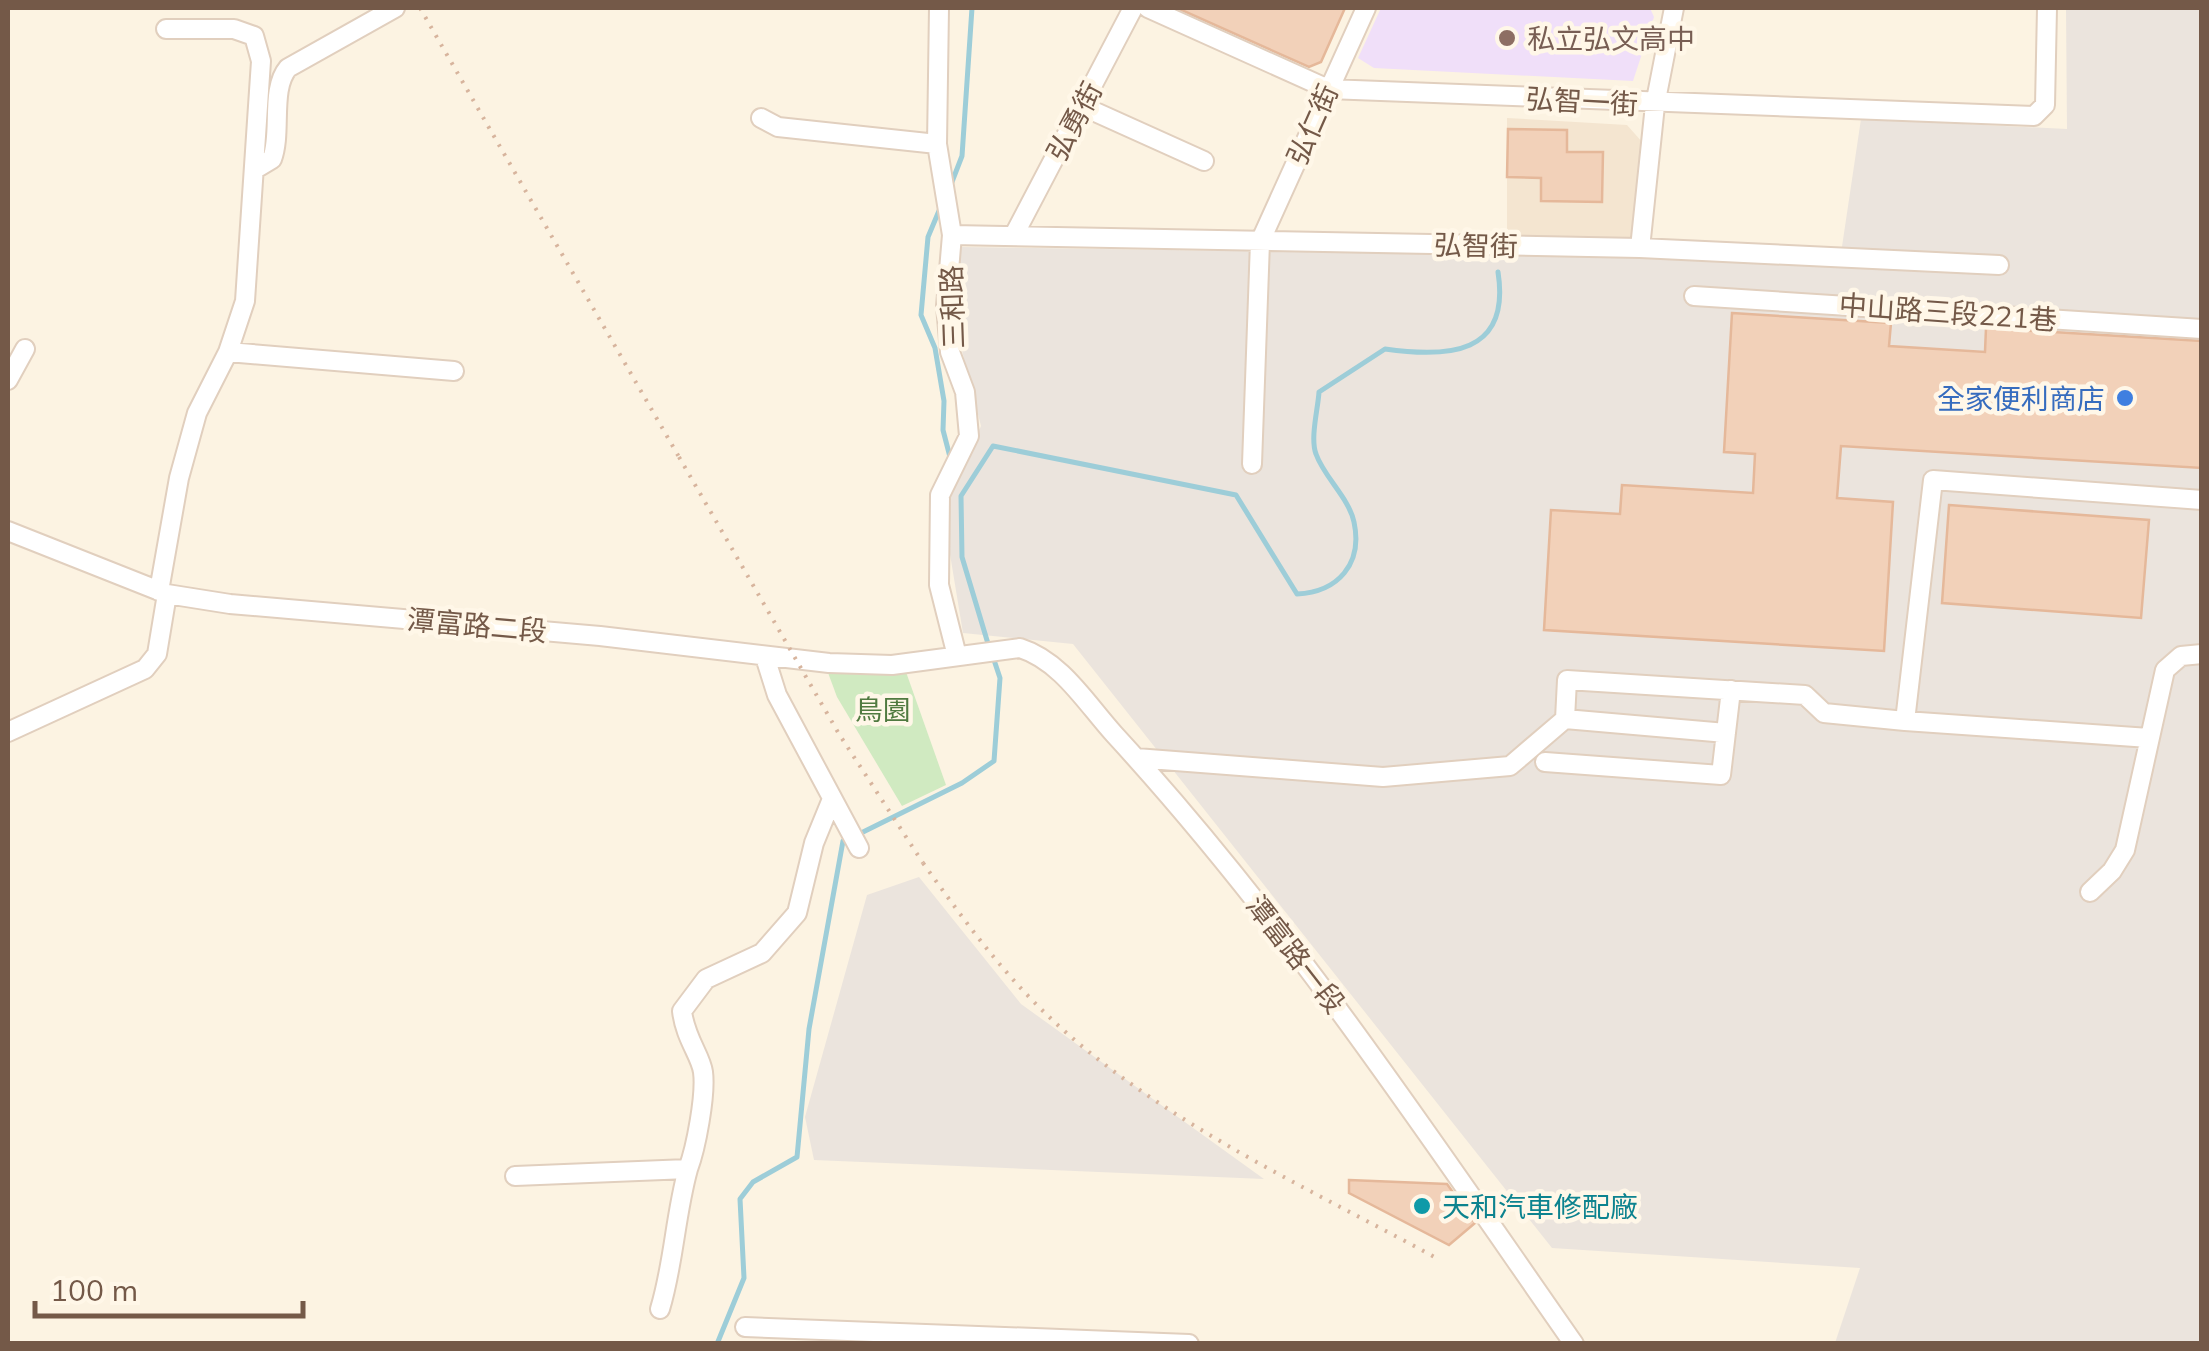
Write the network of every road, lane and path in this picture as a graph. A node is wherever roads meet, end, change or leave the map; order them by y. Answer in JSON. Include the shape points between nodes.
{"nodes":[{"id":1,"x":394,"y":8,"type":"edge"},
{"id":2,"x":420,"y":8,"type":"edge"},
{"id":3,"x":939,"y":8,"type":"edge"},
{"id":4,"x":1134,"y":8,"type":"edge"},
{"id":5,"x":1148,"y":8,"type":"edge"},
{"id":6,"x":1366,"y":8,"type":"edge"},
{"id":7,"x":1674,"y":8,"type":"edge"},
{"id":8,"x":2047,"y":8,"type":"edge"},
{"id":9,"x":166,"y":28,"type":"dead end"},
{"id":10,"x":1328,"y":89,"type":"junction"},
{"id":11,"x":1655,"y":105,"type":"junction"},
{"id":12,"x":1082,"y":106,"type":"junction"},
{"id":13,"x":761,"y":118,"type":"dead end"},
{"id":14,"x":937,"y":144,"type":"junction"},
{"id":15,"x":1204,"y":161,"type":"dead end"},
{"id":16,"x":257,"y":168,"type":"junction"},
{"id":17,"x":952,"y":235,"type":"junction"},
{"id":18,"x":1014,"y":235,"type":"junction"},
{"id":19,"x":1260,"y":242,"type":"junction"},
{"id":20,"x":1640,"y":248,"type":"junction"},
{"id":21,"x":1999,"y":265,"type":"dead end"},
{"id":22,"x":1694,"y":296,"type":"dead end"},
{"id":23,"x":2202,"y":329,"type":"edge"},
{"id":24,"x":25,"y":350,"type":"dead end"},
{"id":25,"x":228,"y":352,"type":"junction"},
{"id":26,"x":454,"y":371,"type":"dead end"},
{"id":27,"x":8,"y":380,"type":"edge"},
{"id":28,"x":1252,"y":464,"type":"dead end"},
{"id":29,"x":2202,"y":500,"type":"edge"},
{"id":30,"x":8,"y":532,"type":"edge"},
{"id":31,"x":163,"y":592,"type":"junction"},
{"id":32,"x":966,"y":654,"type":"junction"},
{"id":33,"x":2202,"y":654,"type":"edge"},
{"id":34,"x":766,"y":658,"type":"junction"},
{"id":35,"x":1730,"y":690,"type":"junction"},
{"id":36,"x":1565,"y":719,"type":"junction"},
{"id":37,"x":1905,"y":721,"type":"junction"},
{"id":38,"x":8,"y":732,"type":"edge"},
{"id":39,"x":1726,"y":733,"type":"junction"},
{"id":40,"x":2149,"y":738,"type":"junction"},
{"id":41,"x":1136,"y":758,"type":"junction"},
{"id":42,"x":1544,"y":762,"type":"dead end"},
{"id":43,"x":836,"y":807,"type":"junction"},
{"id":44,"x":857,"y":846,"type":"dead end"},
{"id":45,"x":2090,"y":892,"type":"dead end"},
{"id":46,"x":688,"y":1169,"type":"junction"},
{"id":47,"x":515,"y":1176,"type":"dead end"},
{"id":48,"x":1440,"y":1260,"type":"dead end"},
{"id":49,"x":660,"y":1309,"type":"dead end"},
{"id":50,"x":744,"y":1327,"type":"dead end"},
{"id":51,"x":874,"y":1338,"type":"edge"},
{"id":52,"x":1189,"y":1344,"type":"edge"},
{"id":53,"x":1574,"y":1344,"type":"edge"}],
"edges":[{"from":1,"to":16,"type":"street","via":[[288,68],[281,77],[278,142],[272,159]]},
{"from":2,"to":48,"type":"path","bridge":true,"via":[[839,734],[976,937],[1040,1008],[1152,1098]]},
{"from":3,"to":14,"type":"street","name":"三和路"},
{"from":4,"to":12,"type":"street","name":"弘勇街"},
{"from":5,"to":10,"type":"street","name":"弘智一街"},
{"from":6,"to":10,"type":"street","name":"弘仁街"},
{"from":7,"to":11,"type":"street"},
{"from":8,"to":11,"type":"street","name":"弘智一街","via":[[2046,105],[2034,116]]},
{"from":9,"to":16,"type":"street","via":[[234,29],[254,36],[261,61]]},
{"from":10,"to":11,"type":"street","name":"弘智一街"},
{"from":10,"to":19,"type":"street","name":"弘仁街"},
{"from":11,"to":20,"type":"street"},
{"from":12,"to":15,"type":"street"},
{"from":12,"to":18,"type":"street","name":"弘勇街"},
{"from":13,"to":14,"type":"street","via":[[778,126]]},
{"from":14,"to":17,"type":"street","name":"三和路"},
{"from":16,"to":25,"type":"street","via":[[245,301]]},
{"from":17,"to":18,"type":"street","name":"弘智街"},
{"from":17,"to":32,"type":"street","name":"三和路","via":[[947,322],[969,436],[940,495],[939,585]]},
{"from":18,"to":19,"type":"street","name":"弘智街"},
{"from":19,"to":20,"type":"street","name":"弘智街"},
{"from":19,"to":28,"type":"street"},
{"from":20,"to":21,"type":"street","name":"弘智街"},
{"from":22,"to":23,"type":"street","name":"中山路三段221巷"},
{"from":24,"to":27,"type":"street"},
{"from":25,"to":26,"type":"street"},
{"from":25,"to":31,"type":"street","via":[[197,413],[179,478]]},
{"from":29,"to":37,"type":"street","via":[[1933,480]]},
{"from":30,"to":31,"type":"street","name":"潭富路二段"},
{"from":31,"to":34,"type":"street","name":"潭富路二段"},
{"from":31,"to":38,"type":"street","via":[[157,654],[144,669]]},
{"from":32,"to":34,"type":"street","name":"潭富路二段","via":[[892,665]]},
{"from":32,"to":41,"type":"street","name":"潭富路一段","via":[[1020,648],[1046,660]]},
{"from":33,"to":40,"type":"street","via":[[2181,656],[2164,670]]},
{"from":34,"to":43,"type":"street","via":[[777,696]]},
{"from":35,"to":36,"type":"street","via":[[1567,680]]},
{"from":35,"to":37,"type":"street","via":[[1804,695],[1824,712]]},
{"from":35,"to":39,"type":"street"},
{"from":36,"to":39,"type":"street"},
{"from":36,"to":41,"type":"street","via":[[1510,766],[1383,777]]},
{"from":37,"to":40,"type":"street"},
{"from":39,"to":42,"type":"street","via":[[1721,774]]},
{"from":40,"to":45,"type":"street","via":[[2124,850]]},
{"from":41,"to":53,"type":"street","name":"潭富路一段","via":[[1380,1061]]},
{"from":43,"to":44,"type":"street"},
{"from":43,"to":46,"type":"street","via":[[814,843],[797,913],[762,953],[706,978],[682,1012],[685,1038],[703,1070]]},
{"from":46,"to":47,"type":"street"},
{"from":46,"to":49,"type":"street"},
{"from":50,"to":51,"type":"street"},
{"from":51,"to":52,"type":"street"}]}
